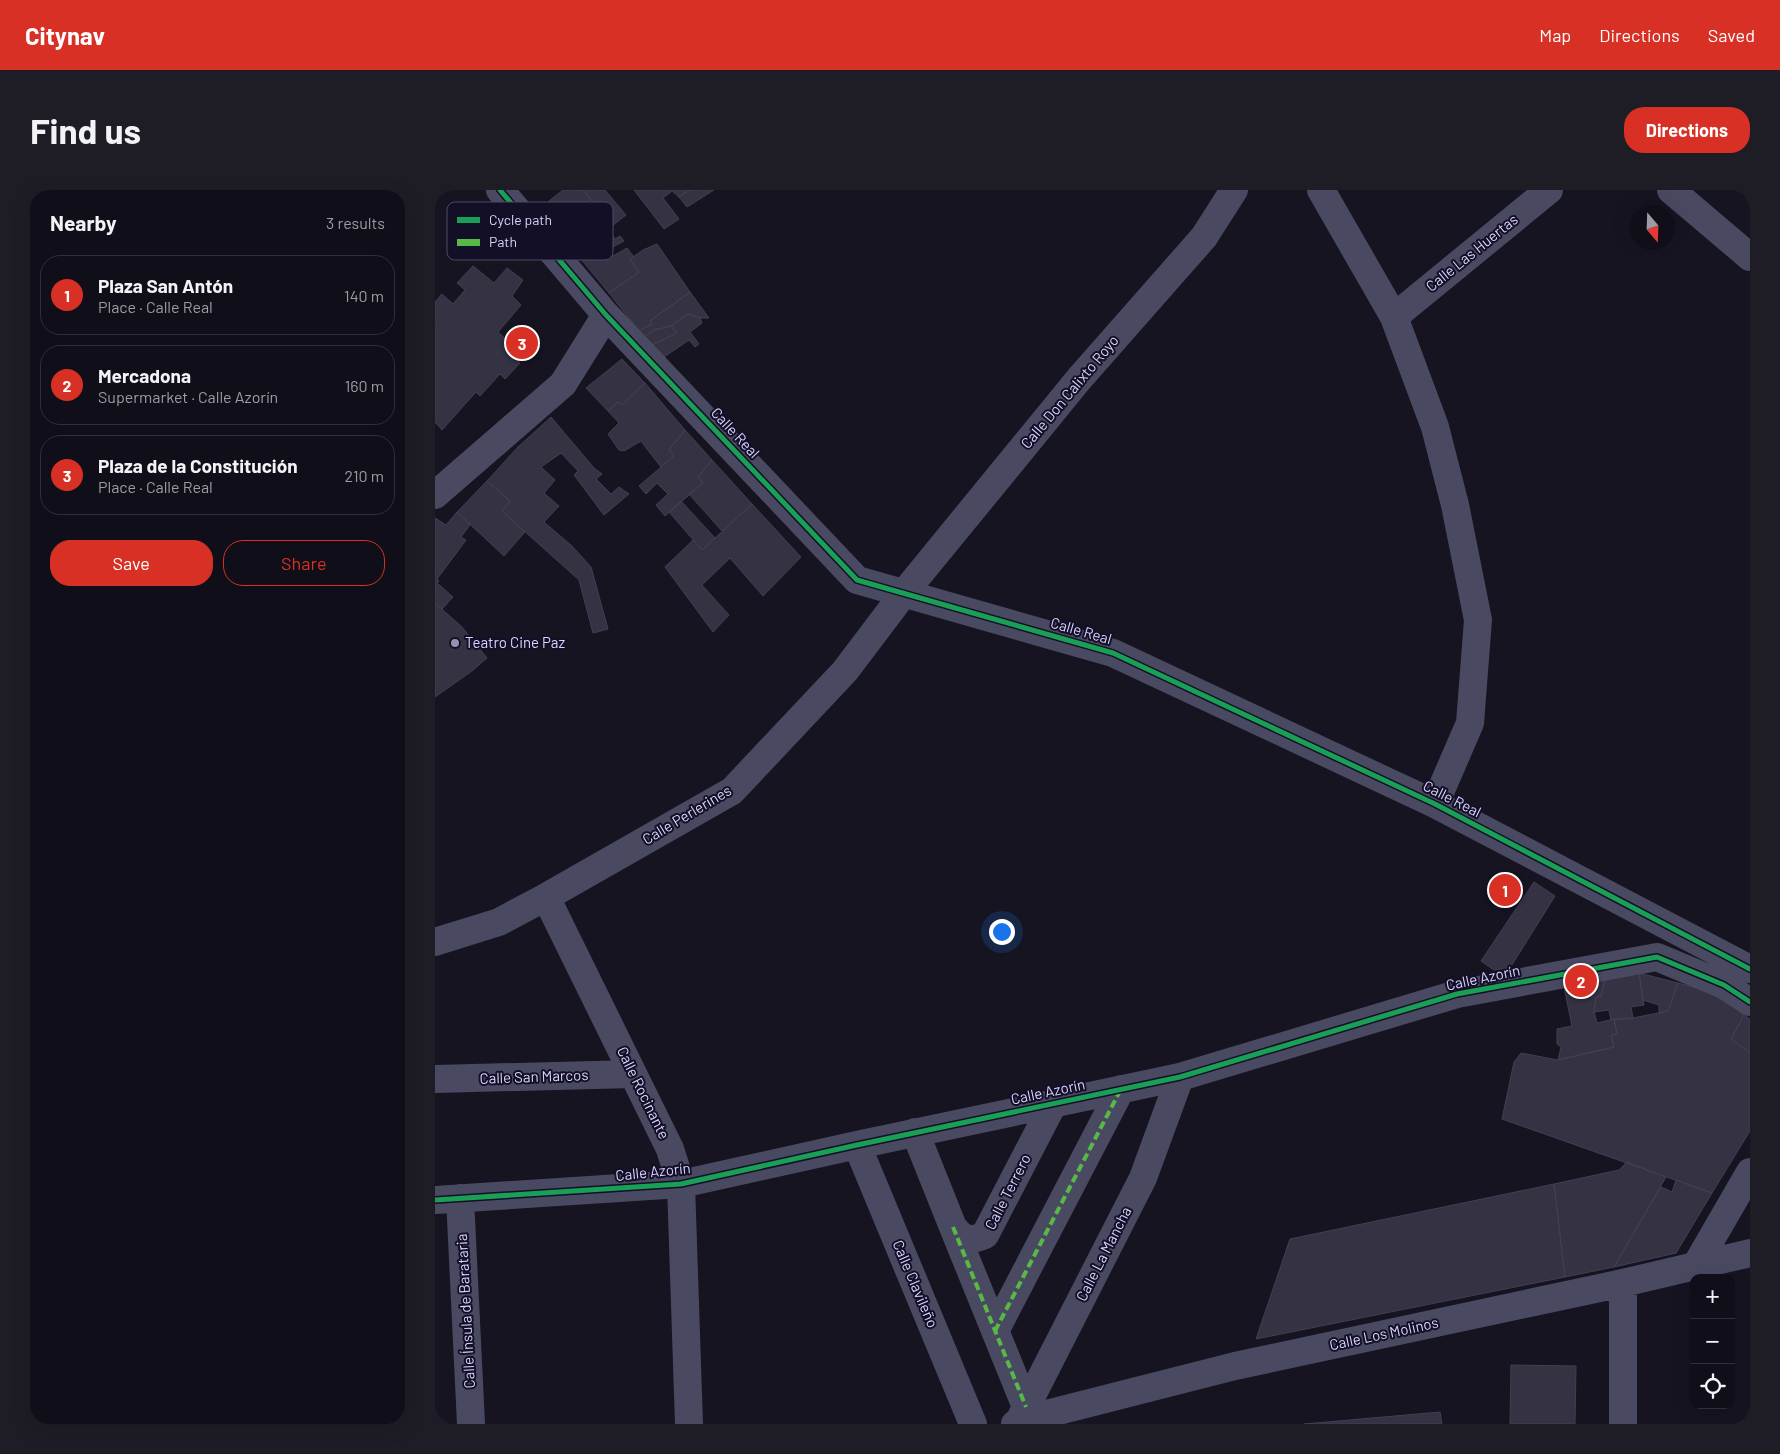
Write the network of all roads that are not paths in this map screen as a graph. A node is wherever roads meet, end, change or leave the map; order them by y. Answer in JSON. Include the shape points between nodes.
{"nodes":[{"id":1,"x":1234,"y":190,"type":"edge"},
{"id":2,"x":1321,"y":190,"type":"edge"},
{"id":3,"x":1549,"y":190,"type":"edge"},
{"id":4,"x":1671,"y":190,"type":"edge"},
{"id":5,"x":508,"y":192,"type":"edge"},
{"id":6,"x":516,"y":202,"type":"edge"},
{"id":7,"x":1750,"y":257,"type":"edge"},
{"id":8,"x":562,"y":260,"type":"edge"},
{"id":9,"x":606,"y":315,"type":"junction"},
{"id":10,"x":1394,"y":317,"type":"junction"},
{"id":11,"x":435,"y":494,"type":"edge"},
{"id":12,"x":904,"y":593,"type":"junction"},
{"id":13,"x":1435,"y":804,"type":"junction"},
{"id":14,"x":546,"y":897,"type":"junction"},
{"id":15,"x":435,"y":942,"type":"edge"},
{"id":16,"x":1750,"y":969,"type":"edge"},
{"id":17,"x":1750,"y":1002,"type":"edge"},
{"id":18,"x":633,"y":1074,"type":"junction"},
{"id":19,"x":1179,"y":1077,"type":"junction"},
{"id":20,"x":435,"y":1079,"type":"edge"},
{"id":21,"x":1121,"y":1089,"type":"junction"},
{"id":22,"x":1053,"y":1104,"type":"junction"},
{"id":23,"x":915,"y":1132,"type":"junction"},
{"id":24,"x":857,"y":1145,"type":"junction"},
{"id":25,"x":1750,"y":1172,"type":"edge"},
{"id":26,"x":681,"y":1184,"type":"junction"},
{"id":27,"x":447,"y":1199,"type":"edge"},
{"id":28,"x":953,"y":1227,"type":"junction"},
{"id":29,"x":1750,"y":1254,"type":"edge"},
{"id":30,"x":1695,"y":1267,"type":"junction"},
{"id":31,"x":1623,"y":1283,"type":"junction"},
{"id":32,"x":995,"y":1331,"type":"junction"},
{"id":33,"x":1020,"y":1417,"type":"edge"},
{"id":34,"x":471,"y":1424,"type":"edge"},
{"id":35,"x":689,"y":1424,"type":"edge"},
{"id":36,"x":973,"y":1424,"type":"edge"},
{"id":37,"x":1623,"y":1424,"type":"edge"}],
"edges":[{"from":1,"to":12,"type":"street","name":"Calle Don Calixto Royo","via":[[1204,237],[1079,379]]},
{"from":2,"to":10,"type":"street"},
{"from":3,"to":10,"type":"street","name":"Calle Las Huertas"},
{"from":4,"to":7,"type":"street"},
{"from":5,"to":6,"type":"street","name":"Calle Real"},
{"from":8,"to":9,"type":"street","name":"Calle Real"},
{"from":9,"to":11,"type":"street","via":[[563,384]]},
{"from":9,"to":12,"type":"street","name":"Calle Real","via":[[857,580]]},
{"from":10,"to":13,"type":"street","via":[[1435,427],[1455,505],[1478,620],[1470,723]]},
{"from":12,"to":13,"type":"street","name":"Calle Real","via":[[1113,653]]},
{"from":12,"to":14,"type":"street","name":"Calle Perlerines","via":[[845,671],[732,791]]},
{"from":13,"to":16,"type":"street","name":"Calle Real"},
{"from":14,"to":15,"type":"street","name":"Calle Perlerines","via":[[499,922]]},
{"from":14,"to":18,"type":"street","name":"Calle Rocinante"},
{"from":17,"to":19,"type":"street","name":"Calle Azorín","via":[[1724,985],[1657,958],[1457,994]]},
{"from":18,"to":20,"type":"street","name":"Calle San Marcos"},
{"from":18,"to":26,"type":"street","name":"Calle Rocinante","via":[[670,1149]]},
{"from":19,"to":21,"type":"street","name":"Calle Azorín"},
{"from":19,"to":33,"type":"street","name":"Calle La Mancha","via":[[1143,1178]]},
{"from":21,"to":22,"type":"street","name":"Calle Azorín"},
{"from":21,"to":32,"type":"street"},
{"from":22,"to":23,"type":"street","name":"Calle Azorín"},
{"from":22,"to":28,"type":"street","name":"Calle Terrero","via":[[985,1235],[974,1240],[962,1238]]},
{"from":23,"to":24,"type":"street","name":"Calle Azorín"},
{"from":23,"to":28,"type":"street"},
{"from":24,"to":26,"type":"street","name":"Calle Azorín"},
{"from":24,"to":36,"type":"street","name":"Calle Clavileño"},
{"from":25,"to":30,"type":"street"},
{"from":26,"to":27,"type":"street","name":"Calle Azorín"},
{"from":26,"to":35,"type":"street","name":"Calle Rocinante"},
{"from":27,"to":34,"type":"street","name":"Calle Ínsula de Barataria"},
{"from":28,"to":32,"type":"street"},
{"from":29,"to":30,"type":"street","name":"Calle Los Molinos"},
{"from":30,"to":31,"type":"street","name":"Calle Los Molinos"},
{"from":31,"to":33,"type":"street","name":"Calle Los Molinos","via":[[1235,1366]]},
{"from":31,"to":37,"type":"street"},
{"from":32,"to":33,"type":"street"}]}
